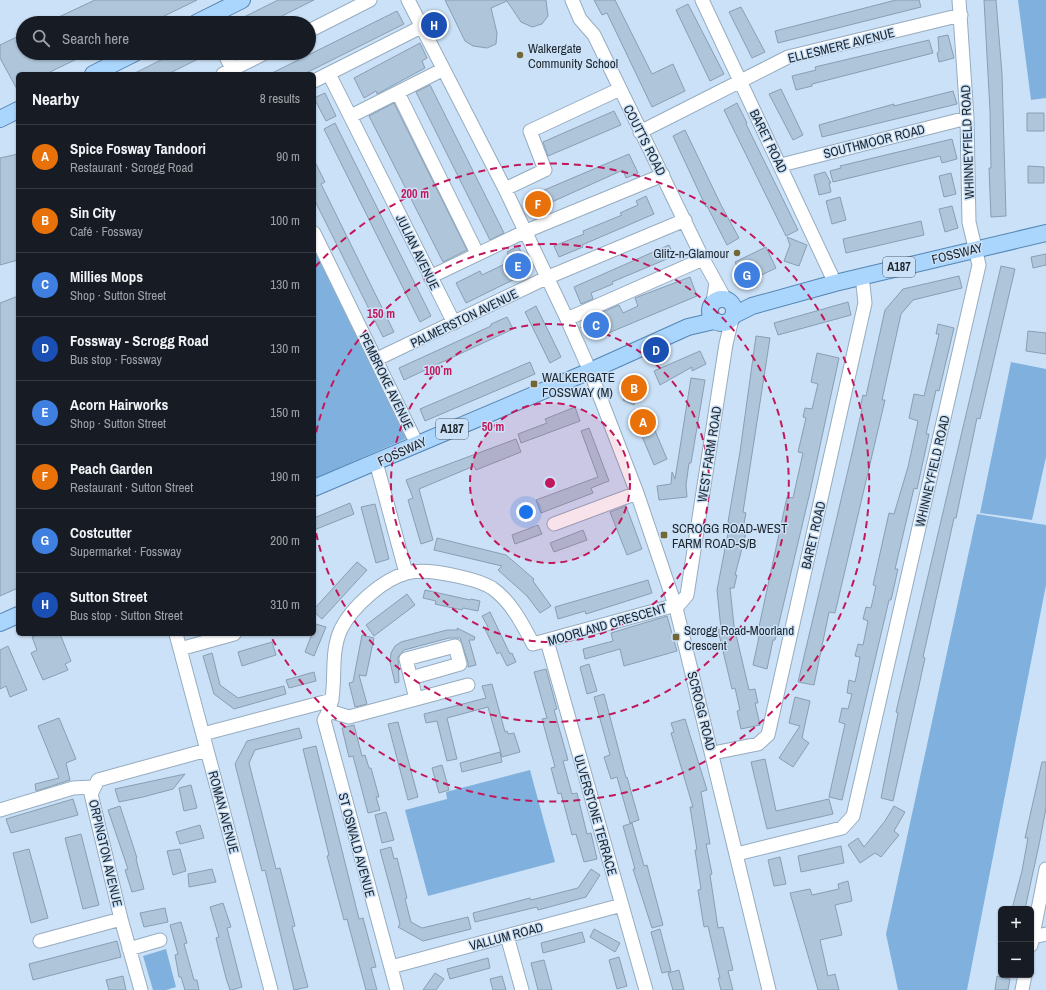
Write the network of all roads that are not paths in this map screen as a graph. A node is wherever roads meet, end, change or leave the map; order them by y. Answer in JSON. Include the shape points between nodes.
{"nodes":[{"id":1,"x":242,"y":0,"type":"edge"},
{"id":2,"x":370,"y":0,"type":"edge"},
{"id":3,"x":572,"y":0,"type":"edge"},
{"id":4,"x":702,"y":0,"type":"edge"},
{"id":5,"x":959,"y":0,"type":"edge"},
{"id":6,"x":410,"y":1,"type":"edge"},
{"id":7,"x":961,"y":15,"type":"junction"},
{"id":8,"x":212,"y":16,"type":"edge"},
{"id":9,"x":316,"y":27,"type":"edge"},
{"id":10,"x":421,"y":27,"type":"junction"},
{"id":11,"x":121,"y":60,"type":"edge"},
{"id":12,"x":226,"y":60,"type":"edge"},
{"id":13,"x":252,"y":60,"type":"edge"},
{"id":14,"x":442,"y":70,"type":"junction"},
{"id":15,"x":97,"y":72,"type":"edge"},
{"id":16,"x":230,"y":72,"type":"edge"},
{"id":17,"x":329,"y":74,"type":"junction"},
{"id":18,"x":316,"y":80,"type":"edge"},
{"id":19,"x":740,"y":82,"type":"junction"},
{"id":20,"x":620,"y":90,"type":"junction"},
{"id":21,"x":398,"y":93,"type":"junction"},
{"id":22,"x":16,"y":111,"type":"edge"},
{"id":23,"x":351,"y":116,"type":"junction"},
{"id":24,"x":967,"y":118,"type":"junction"},
{"id":25,"x":0,"y":119,"type":"edge"},
{"id":26,"x":640,"y":132,"type":"junction"},
{"id":27,"x":781,"y":165,"type":"junction"},
{"id":28,"x":663,"y":175,"type":"junction"},
{"id":29,"x":505,"y":189,"type":"junction"},
{"id":30,"x":685,"y":220,"type":"junction"},
{"id":31,"x":524,"y":232,"type":"junction"},
{"id":32,"x":1046,"y":233,"type":"edge"},
{"id":33,"x":316,"y":237,"type":"edge"},
{"id":34,"x":975,"y":249,"type":"junction"},
{"id":35,"x":477,"y":253,"type":"junction"},
{"id":36,"x":703,"y":259,"type":"junction"},
{"id":37,"x":862,"y":276,"type":"junction"},
{"id":38,"x":430,"y":277,"type":"junction"},
{"id":39,"x":546,"y":278,"type":"junction"},
{"id":40,"x":835,"y":283,"type":"junction"},
{"id":41,"x":722,"y":311,"type":"junction"},
{"id":42,"x":566,"y":319,"type":"junction"},
{"id":43,"x":454,"y":323,"type":"junction"},
{"id":44,"x":377,"y":359,"type":"junction"},
{"id":45,"x":590,"y":371,"type":"junction"},
{"id":46,"x":417,"y":444,"type":"junction"},
{"id":47,"x":376,"y":462,"type":"junction"},
{"id":48,"x":316,"y":487,"type":"edge"},
{"id":49,"x":637,"y":493,"type":"junction"},
{"id":50,"x":554,"y":524,"type":"dead end"},
{"id":51,"x":406,"y":573,"type":"junction"},
{"id":52,"x":676,"y":606,"type":"junction"},
{"id":53,"x":16,"y":616,"type":"edge"},
{"id":54,"x":0,"y":623,"type":"edge"},
{"id":55,"x":177,"y":636,"type":"edge"},
{"id":56,"x":226,"y":636,"type":"edge"},
{"id":57,"x":547,"y":641,"type":"junction"},
{"id":58,"x":180,"y":648,"type":"junction"},
{"id":59,"x":411,"y":678,"type":"dead end"},
{"id":60,"x":468,"y":685,"type":"dead end"},
{"id":61,"x":416,"y":699,"type":"junction"},
{"id":62,"x":331,"y":706,"type":"junction"},
{"id":63,"x":203,"y":734,"type":"junction"},
{"id":64,"x":207,"y":750,"type":"junction"},
{"id":65,"x":713,"y":753,"type":"junction"},
{"id":66,"x":93,"y":787,"type":"junction"},
{"id":67,"x":0,"y":810,"type":"edge"},
{"id":68,"x":737,"y":854,"type":"junction"},
{"id":69,"x":1046,"y":869,"type":"edge"},
{"id":70,"x":622,"y":905,"type":"junction"},
{"id":71,"x":121,"y":919,"type":"junction"},
{"id":72,"x":1034,"y":931,"type":"edge"},
{"id":73,"x":1046,"y":934,"type":"edge"},
{"id":74,"x":507,"y":936,"type":"junction"},
{"id":75,"x":160,"y":940,"type":"dead end"},
{"id":76,"x":1034,"y":940,"type":"edge"},
{"id":77,"x":40,"y":941,"type":"dead end"},
{"id":78,"x":129,"y":949,"type":"junction"},
{"id":79,"x":391,"y":967,"type":"junction"},
{"id":80,"x":1024,"y":978,"type":"edge"},
{"id":81,"x":141,"y":990,"type":"edge"},
{"id":82,"x":271,"y":990,"type":"edge"},
{"id":83,"x":397,"y":990,"type":"edge"},
{"id":84,"x":522,"y":990,"type":"edge"},
{"id":85,"x":646,"y":990,"type":"edge"},
{"id":86,"x":769,"y":990,"type":"edge"},
{"id":87,"x":1022,"y":990,"type":"edge"}],
"edges":[{"from":1,"to":8,"type":"main road"},
{"from":2,"to":9,"type":"street"},
{"from":3,"to":20,"type":"street","name":"COUTTS ROAD","via":[[580,19],[594,35]]},
{"from":4,"to":19,"type":"street","name":"BARET ROAD"},
{"from":5,"to":7,"type":"street","name":"WHINNEYFIELD ROAD"},
{"from":6,"to":10,"type":"street","name":"SCROGG ROAD"},
{"from":7,"to":19,"type":"street","name":"ELLESMERE AVENUE","via":[[788,56]]},
{"from":7,"to":24,"type":"street","name":"WHINNEYFIELD ROAD"},
{"from":10,"to":14,"type":"street","name":"SCROGG ROAD"},
{"from":10,"to":17,"type":"street"},
{"from":11,"to":15,"type":"main road"},
{"from":12,"to":16,"type":"street"},
{"from":13,"to":16,"type":"street"},
{"from":14,"to":21,"type":"street"},
{"from":14,"to":29,"type":"street","name":"SCROGG ROAD"},
{"from":17,"to":18,"type":"street"},
{"from":17,"to":23,"type":"street","name":"JULIAN AVENUE"},
{"from":19,"to":26,"type":"street","name":"ELLESMERE AVENUE"},
{"from":19,"to":27,"type":"street","name":"BARET ROAD"},
{"from":20,"to":26,"type":"street","name":"COUTTS ROAD"},
{"from":20,"to":29,"type":"street","via":[[530,131],[545,170]]},
{"from":21,"to":23,"type":"street"},
{"from":21,"to":35,"type":"street"},
{"from":22,"to":25,"type":"main road"},
{"from":23,"to":38,"type":"street","name":"JULIAN AVENUE"},
{"from":24,"to":27,"type":"street","name":"SOUTHMOOR ROAD"},
{"from":24,"to":34,"type":"street","name":"WHINNEYFIELD ROAD","via":[[969,222]]},
{"from":26,"to":28,"type":"street","name":"COUTTS ROAD"},
{"from":27,"to":40,"type":"street","name":"BARET ROAD"},
{"from":28,"to":30,"type":"street","name":"COUTTS ROAD"},
{"from":28,"to":31,"type":"street"},
{"from":29,"to":31,"type":"street","name":"SCROGG ROAD"},
{"from":30,"to":36,"type":"street","name":"COUTTS ROAD"},
{"from":30,"to":39,"type":"street","name":"PALMERSTON AVENUE"},
{"from":31,"to":35,"type":"street"},
{"from":31,"to":39,"type":"street","name":"SCROGG ROAD"},
{"from":32,"to":34,"type":"main road","name":"FOSSWAY","number":"A187"},
{"from":33,"to":44,"type":"street","name":"PEMBROKE AVENUE"},
{"from":34,"to":37,"type":"main road","name":"FOSSWAY","number":"A187"},
{"from":34,"to":68,"type":"street","name":"WHINNEYFIELD ROAD","via":[[979,264],[852,816],[842,828]]},
{"from":35,"to":38,"type":"street"},
{"from":36,"to":41,"type":"street","name":"COUTTS ROAD","via":[[716,283]]},
{"from":36,"to":42,"type":"street"},
{"from":37,"to":40,"type":"main road","name":"FOSSWAY","number":"A187"},
{"from":37,"to":65,"type":"street","name":"BARET ROAD","via":[[866,303],[768,735],[758,744]]},
{"from":38,"to":43,"type":"street","name":"JULIAN AVENUE"},
{"from":39,"to":42,"type":"street","name":"SCROGG ROAD"},
{"from":39,"to":43,"type":"street","name":"PALMERSTON AVENUE"},
{"from":40,"to":41,"type":"main road","name":"FOSSWAY","number":"A187","via":[[752,306]]},
{"from":41,"to":45,"type":"main road","name":"FOSSWAY","number":"A187"},
{"from":41,"to":52,"type":"street","name":"WEST FARM ROAD","via":[[726,344],[687,595]]},
{"from":42,"to":45,"type":"street","name":"SCROGG ROAD"},
{"from":43,"to":44,"type":"street","name":"PALMERSTON AVENUE"},
{"from":44,"to":46,"type":"street","name":"PEMBROKE AVENUE"},
{"from":45,"to":46,"type":"main road","name":"FOSSWAY","number":"A187"},
{"from":45,"to":49,"type":"street","name":"SCROGG ROAD"},
{"from":46,"to":47,"type":"main road","name":"FOSSWAY","number":"A187"},
{"from":47,"to":48,"type":"main road","name":"FOSSWAY","number":"A187"},
{"from":47,"to":51,"type":"street"},
{"from":49,"to":50,"type":"street"},
{"from":49,"to":52,"type":"street","name":"SCROGG ROAD"},
{"from":51,"to":57,"type":"street","name":"MOORLAND CRESCENT","via":[[443,572],[492,588],[520,619],[534,644]]},
{"from":51,"to":62,"type":"street","name":"MOORLAND CRESCENT","via":[[383,585],[366,598],[342,629],[335,648]]},
{"from":52,"to":57,"type":"street","name":"MOORLAND CRESCENT"},
{"from":52,"to":65,"type":"street","name":"SCROGG ROAD"},
{"from":53,"to":54,"type":"main road"},
{"from":55,"to":58,"type":"street","name":"ROMAN AVENUE"},
{"from":56,"to":58,"type":"street"},
{"from":57,"to":70,"type":"street","name":"ULVERSTONE TERRACE"},
{"from":58,"to":63,"type":"street","name":"ROMAN AVENUE"},
{"from":59,"to":61,"type":"street"},
{"from":60,"to":61,"type":"street"},
{"from":61,"to":62,"type":"street","via":[[349,717]]},
{"from":62,"to":63,"type":"street"},
{"from":62,"to":79,"type":"street","name":"ST OSWALD AVENUE","via":[[324,720]]},
{"from":63,"to":64,"type":"street","name":"ROMAN AVENUE"},
{"from":64,"to":66,"type":"street","name":"ORPINGTON AVENUE","via":[[98,780]]},
{"from":64,"to":82,"type":"street","name":"ROMAN AVENUE"},
{"from":65,"to":68,"type":"street","name":"SCROGG ROAD"},
{"from":66,"to":67,"type":"street","via":[[73,788]]},
{"from":66,"to":71,"type":"street","name":"ORPINGTON AVENUE","via":[[92,801]]},
{"from":68,"to":86,"type":"street","name":"SCROGG ROAD"},
{"from":69,"to":72,"type":"street"},
{"from":70,"to":74,"type":"street","name":"VALLUM ROAD"},
{"from":70,"to":85,"type":"street","name":"ULVERSTONE TERRACE"},
{"from":71,"to":77,"type":"street"},
{"from":71,"to":78,"type":"street","name":"ORPINGTON AVENUE"},
{"from":73,"to":76,"type":"street"},
{"from":74,"to":79,"type":"street","name":"VALLUM ROAD"},
{"from":74,"to":84,"type":"street"},
{"from":75,"to":78,"type":"street"},
{"from":78,"to":81,"type":"street","name":"ORPINGTON AVENUE"},
{"from":79,"to":83,"type":"street","name":"ST OSWALD AVENUE"},
{"from":80,"to":87,"type":"street"}]}
